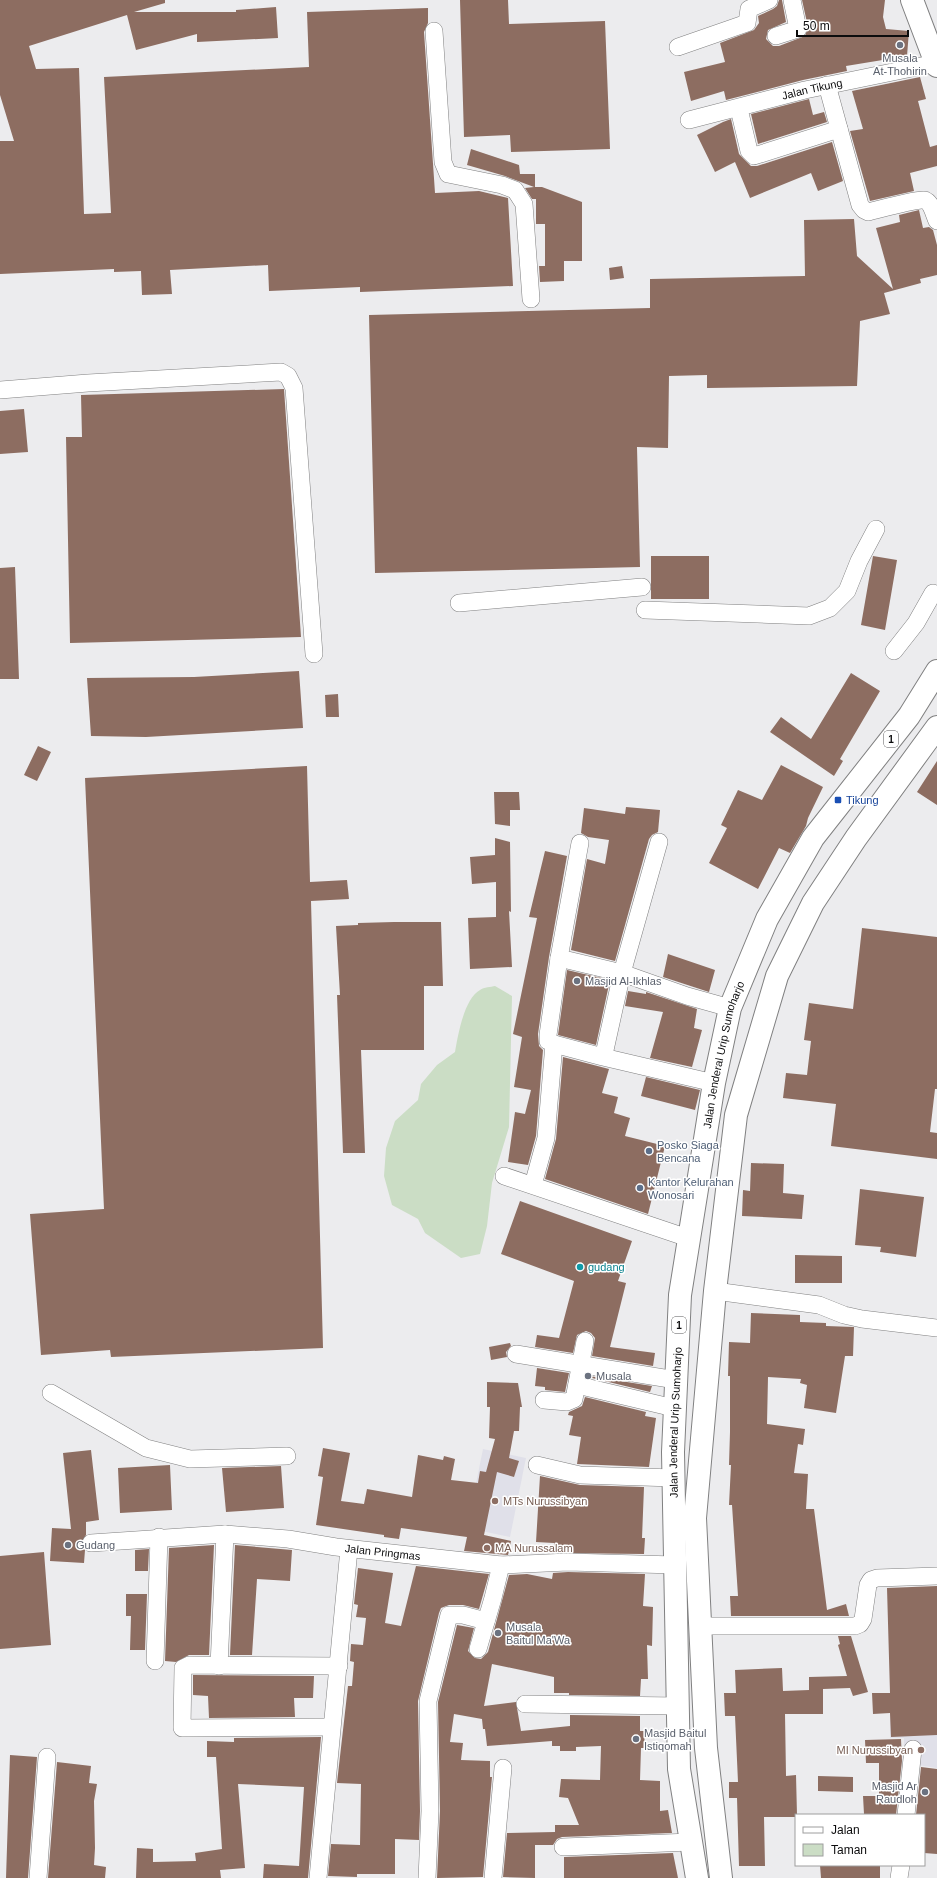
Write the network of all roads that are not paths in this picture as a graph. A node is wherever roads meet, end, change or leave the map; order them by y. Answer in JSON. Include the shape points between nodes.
{"nodes":[{"id":1,"x":770,"y":0,"type":"edge"},
{"id":2,"x":792,"y":0,"type":"edge"},
{"id":3,"x":912,"y":0,"type":"edge"},
{"id":4,"x":434,"y":31,"type":"dead end"},
{"id":5,"x":776,"y":36,"type":"dead end"},
{"id":6,"x":678,"y":48,"type":"dead end"},
{"id":7,"x":936,"y":65,"type":"edge"},
{"id":8,"x":827,"y":85,"type":"junction"},
{"id":9,"x":739,"y":108,"type":"junction"},
{"id":10,"x":689,"y":120,"type":"dead end"},
{"id":11,"x":839,"y":129,"type":"junction"},
{"id":12,"x":937,"y":221,"type":"edge"},
{"id":13,"x":531,"y":299,"type":"dead end"},
{"id":14,"x":0,"y":390,"type":"edge"},
{"id":15,"x":876,"y":529,"type":"dead end"},
{"id":16,"x":642,"y":587,"type":"dead end"},
{"id":17,"x":933,"y":593,"type":"dead end"},
{"id":18,"x":460,"y":603,"type":"dead end"},
{"id":19,"x":645,"y":610,"type":"dead end"},
{"id":20,"x":894,"y":651,"type":"dead end"},
{"id":21,"x":314,"y":654,"type":"dead end"},
{"id":22,"x":936,"y":675,"type":"edge"},
{"id":23,"x":937,"y":726,"type":"edge"},
{"id":24,"x":659,"y":842,"type":"dead end"},
{"id":25,"x":580,"y":843,"type":"dead end"},
{"id":26,"x":559,"y":958,"type":"junction"},
{"id":27,"x":622,"y":972,"type":"junction"},
{"id":28,"x":730,"y":1008,"type":"junction"},
{"id":29,"x":554,"y":1044,"type":"junction"},
{"id":30,"x":605,"y":1050,"type":"dead end"},
{"id":31,"x":714,"y":1083,"type":"junction"},
{"id":32,"x":504,"y":1176,"type":"dead end"},
{"id":33,"x":533,"y":1186,"type":"junction"},
{"id":34,"x":688,"y":1238,"type":"junction"},
{"id":35,"x":715,"y":1291,"type":"junction"},
{"id":36,"x":937,"y":1328,"type":"edge"},
{"id":37,"x":585,"y":1341,"type":"dead end"},
{"id":38,"x":516,"y":1354,"type":"dead end"},
{"id":39,"x":580,"y":1364,"type":"junction"},
{"id":40,"x":676,"y":1380,"type":"junction"},
{"id":41,"x":577,"y":1385,"type":"junction"},
{"id":42,"x":51,"y":1393,"type":"dead end"},
{"id":43,"x":544,"y":1400,"type":"dead end"},
{"id":44,"x":674,"y":1408,"type":"junction"},
{"id":45,"x":287,"y":1456,"type":"dead end"},
{"id":46,"x":537,"y":1465,"type":"dead end"},
{"id":47,"x":674,"y":1478,"type":"junction"},
{"id":48,"x":225,"y":1534,"type":"junction"},
{"id":49,"x":159,"y":1537,"type":"junction"},
{"id":50,"x":91,"y":1543,"type":"dead end"},
{"id":51,"x":349,"y":1549,"type":"junction"},
{"id":52,"x":501,"y":1565,"type":"junction"},
{"id":53,"x":675,"y":1565,"type":"junction"},
{"id":54,"x":937,"y":1576,"type":"edge"},
{"id":55,"x":486,"y":1621,"type":"junction"},
{"id":56,"x":700,"y":1626,"type":"junction"},
{"id":57,"x":478,"y":1649,"type":"dead end"},
{"id":58,"x":155,"y":1661,"type":"dead end"},
{"id":59,"x":219,"y":1666,"type":"junction"},
{"id":60,"x":339,"y":1666,"type":"junction"},
{"id":61,"x":526,"y":1704,"type":"dead end"},
{"id":62,"x":678,"y":1706,"type":"junction"},
{"id":63,"x":331,"y":1727,"type":"junction"},
{"id":64,"x":913,"y":1748,"type":"dead end"},
{"id":65,"x":47,"y":1757,"type":"dead end"},
{"id":66,"x":503,"y":1768,"type":"dead end"},
{"id":67,"x":906,"y":1814,"type":"edge"},
{"id":68,"x":691,"y":1842,"type":"junction"},
{"id":69,"x":563,"y":1847,"type":"dead end"},
{"id":70,"x":901,"y":1866,"type":"edge"},
{"id":71,"x":38,"y":1878,"type":"edge"},
{"id":72,"x":318,"y":1878,"type":"edge"},
{"id":73,"x":427,"y":1878,"type":"edge"},
{"id":74,"x":493,"y":1878,"type":"edge"},
{"id":75,"x":697,"y":1878,"type":"edge"},
{"id":76,"x":721,"y":1878,"type":"edge"},
{"id":77,"x":899,"y":1878,"type":"edge"}],
"edges":[{"from":1,"to":6,"type":"street","via":[[749,9],[747,23]]},
{"from":2,"to":5,"type":"street","via":[[798,29]]},
{"from":3,"to":7,"type":"highway"},
{"from":4,"to":13,"type":"street","via":[[443,162],[448,174],[515,190],[524,204]]},
{"from":7,"to":8,"type":"street","name":"Jalan Tikung"},
{"from":8,"to":9,"type":"street","name":"Jalan Tikung"},
{"from":8,"to":11,"type":"street"},
{"from":9,"to":10,"type":"street","name":"Jalan Tikung"},
{"from":9,"to":11,"type":"street","via":[[749,151],[754,156]]},
{"from":11,"to":12,"type":"street","via":[[860,205],[864,210],[868,212],[895,207],[920,199],[930,204]]},
{"from":14,"to":21,"type":"street","via":[[281,372],[288,376],[294,388]]},
{"from":15,"to":19,"type":"street","via":[[847,591],[830,608],[809,616]]},
{"from":16,"to":18,"type":"street"},
{"from":17,"to":20,"type":"street","via":[[916,623]]},
{"from":22,"to":28,"type":"highway","name":"Jalan Jenderal Urip Sumoharjo","number":"1","via":[[909,716],[813,838],[767,919]]},
{"from":23,"to":35,"type":"highway","name":"Jalan Jenderal Urip Sumoharjo","via":[[856,838],[813,903],[777,976],[736,1115]]},
{"from":24,"to":27,"type":"street"},
{"from":25,"to":26,"type":"street"},
{"from":26,"to":27,"type":"street"},
{"from":26,"to":29,"type":"street","via":[[548,1035],[548,1041]]},
{"from":27,"to":28,"type":"street","via":[[681,994]]},
{"from":27,"to":30,"type":"street"},
{"from":28,"to":31,"type":"highway","name":"Jalan Jenderal Urip Sumoharjo","number":"1"},
{"from":29,"to":31,"type":"street"},
{"from":29,"to":33,"type":"street","via":[[546,1138]]},
{"from":31,"to":34,"type":"highway","name":"Jalan Jenderal Urip Sumoharjo","number":"1"},
{"from":32,"to":33,"type":"street"},
{"from":33,"to":34,"type":"street"},
{"from":34,"to":40,"type":"highway","name":"Jalan Jenderal Urip Sumoharjo","number":"1","via":[[680,1295]]},
{"from":35,"to":36,"type":"street","via":[[819,1305],[862,1320]]},
{"from":35,"to":56,"type":"highway","name":"Jalan Jenderal Urip Sumoharjo","via":[[695,1518]]},
{"from":37,"to":39,"type":"street"},
{"from":38,"to":39,"type":"street"},
{"from":39,"to":40,"type":"street"},
{"from":39,"to":41,"type":"street"},
{"from":40,"to":44,"type":"highway","name":"Jalan Jenderal Urip Sumoharjo","number":"1"},
{"from":41,"to":43,"type":"street","via":[[573,1400]]},
{"from":41,"to":44,"type":"street"},
{"from":42,"to":45,"type":"street","via":[[146,1448],[190,1458]]},
{"from":44,"to":47,"type":"highway","name":"Jalan Jenderal Urip Sumoharjo","number":"1"},
{"from":46,"to":47,"type":"street","via":[[580,1475]]},
{"from":47,"to":53,"type":"highway","name":"Jalan Jenderal Urip Sumoharjo","number":"1"},
{"from":48,"to":49,"type":"street","name":"Jalan Pringmas"},
{"from":48,"to":51,"type":"street","name":"Jalan Pringmas","via":[[288,1539]]},
{"from":48,"to":59,"type":"street"},
{"from":49,"to":50,"type":"street","name":"Jalan Pringmas"},
{"from":49,"to":58,"type":"street"},
{"from":51,"to":52,"type":"street","name":"Jalan Pringmas"},
{"from":51,"to":60,"type":"street"},
{"from":52,"to":53,"type":"street","name":"Jalan Pringmas","via":[[522,1562],[568,1562]]},
{"from":52,"to":55,"type":"street"},
{"from":53,"to":62,"type":"highway","name":"Jalan Jenderal Urip Sumoharjo","number":"1"},
{"from":54,"to":56,"type":"street","via":[[872,1580],[868,1586],[863,1619],[855,1626]]},
{"from":55,"to":57,"type":"street"},
{"from":55,"to":73,"type":"street","via":[[463,1615],[449,1615],[428,1701],[430,1811]]},
{"from":56,"to":76,"type":"highway","name":"Jalan Jenderal Urip Sumoharjo","via":[[706,1748]]},
{"from":59,"to":60,"type":"street"},
{"from":59,"to":63,"type":"street","via":[[190,1665],[182,1668],[182,1728]]},
{"from":60,"to":63,"type":"street"},
{"from":61,"to":62,"type":"street"},
{"from":62,"to":68,"type":"highway","name":"Jalan Jenderal Urip Sumoharjo","number":"1","via":[[679,1769]]},
{"from":63,"to":72,"type":"street"},
{"from":64,"to":67,"type":"street"},
{"from":65,"to":71,"type":"street"},
{"from":66,"to":74,"type":"street"},
{"from":68,"to":69,"type":"street"},
{"from":68,"to":75,"type":"highway","name":"Jalan Jenderal Urip Sumoharjo","number":"1"},
{"from":70,"to":77,"type":"street"}]}
